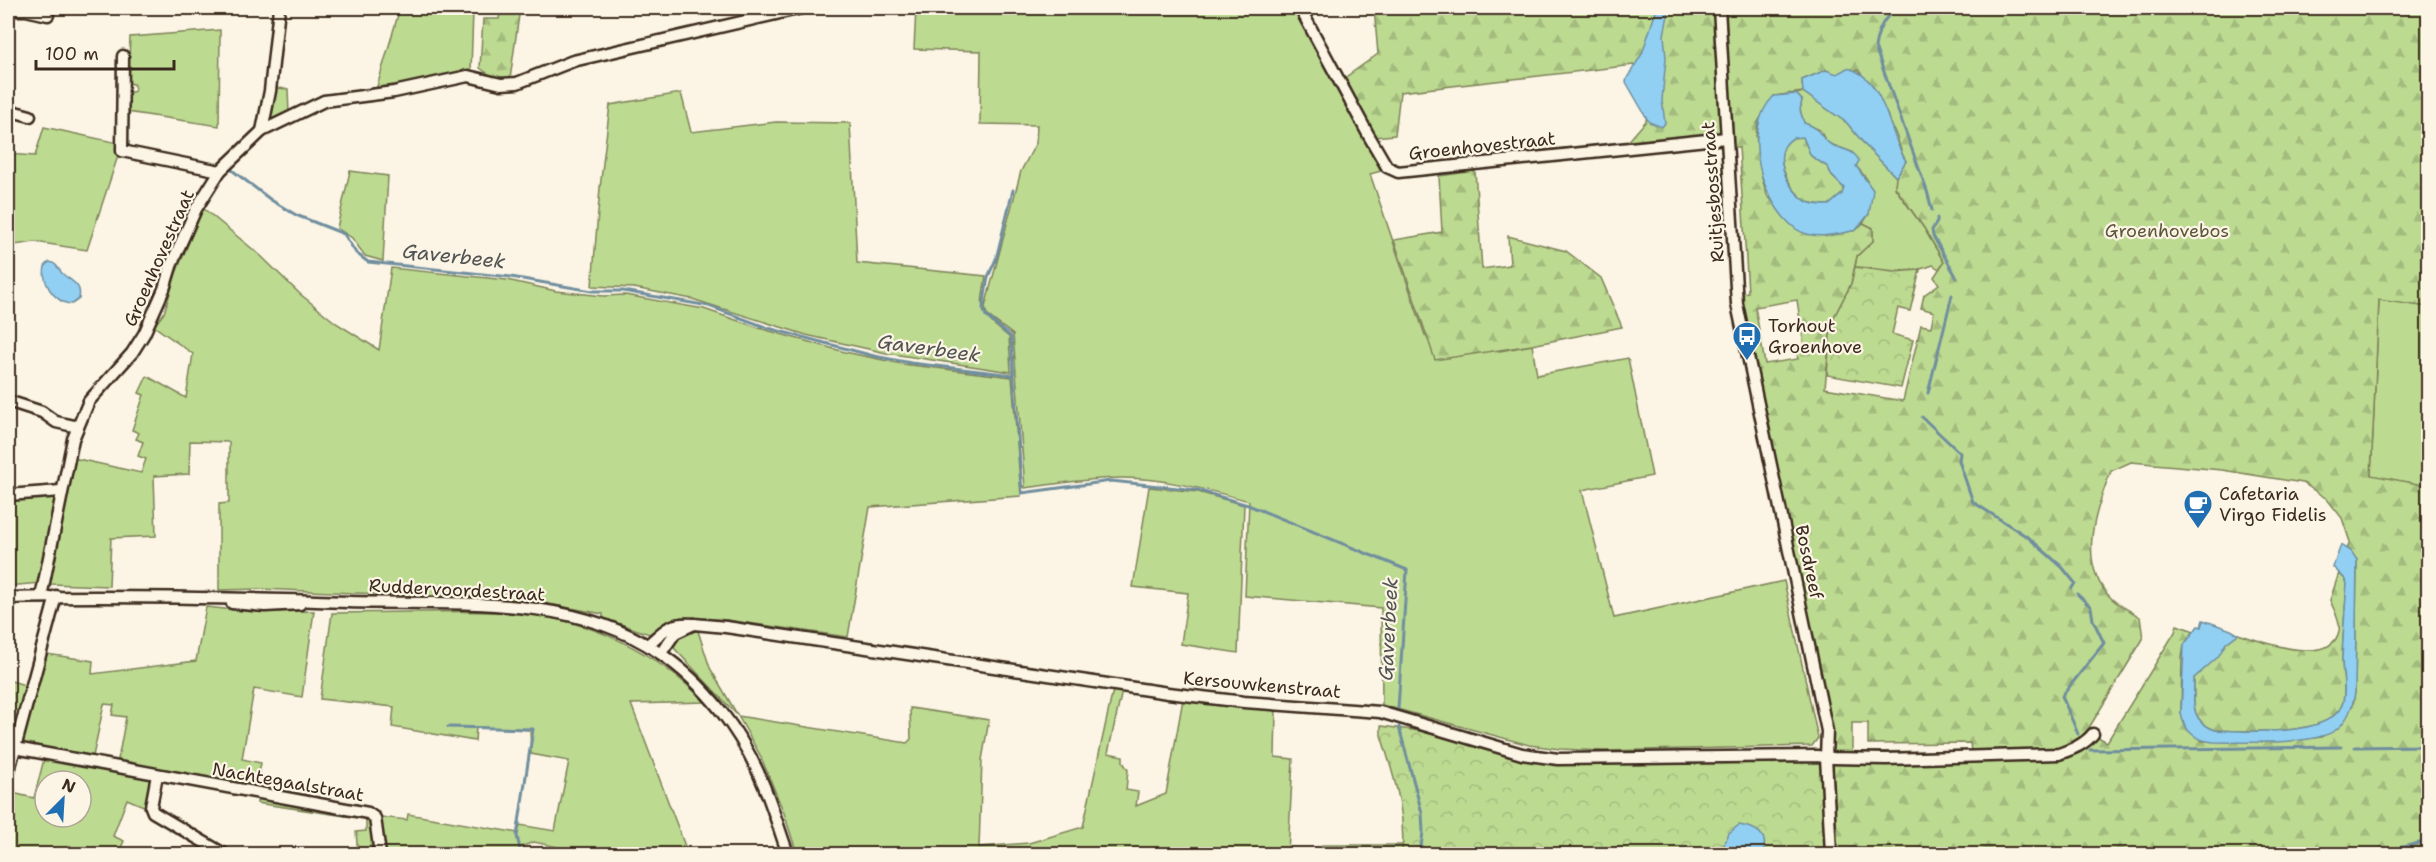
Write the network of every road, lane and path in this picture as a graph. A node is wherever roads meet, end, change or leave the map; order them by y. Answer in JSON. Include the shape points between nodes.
{"nodes":[{"id":1,"x":279,"y":8,"type":"edge"},
{"id":2,"x":802,"y":8,"type":"edge"},
{"id":3,"x":1300,"y":8,"type":"edge"},
{"id":4,"x":1719,"y":8,"type":"edge"},
{"id":5,"x":8,"y":10,"type":"edge"},
{"id":6,"x":48,"y":15,"type":"dead end"},
{"id":7,"x":123,"y":56,"type":"dead end"},
{"id":8,"x":8,"y":110,"type":"edge"},
{"id":9,"x":30,"y":116,"type":"dead end"},
{"id":10,"x":261,"y":131,"type":"junction"},
{"id":11,"x":1726,"y":138,"type":"junction"},
{"id":12,"x":220,"y":171,"type":"junction"},
{"id":13,"x":1752,"y":374,"type":"joint"},
{"id":14,"x":8,"y":401,"type":"edge"},
{"id":15,"x":78,"y":427,"type":"junction"},
{"id":16,"x":60,"y":491,"type":"junction"},
{"id":17,"x":8,"y":495,"type":"edge"},
{"id":18,"x":57,"y":596,"type":"junction"},
{"id":19,"x":41,"y":597,"type":"junction"},
{"id":20,"x":8,"y":598,"type":"edge"},
{"id":21,"x":694,"y":624,"type":"junction"},
{"id":22,"x":648,"y":645,"type":"junction"},
{"id":23,"x":661,"y":653,"type":"junction"},
{"id":24,"x":2093,"y":734,"type":"dead end"},
{"id":25,"x":15,"y":748,"type":"junction"},
{"id":26,"x":1826,"y":757,"type":"junction"},
{"id":27,"x":8,"y":774,"type":"edge"},
{"id":28,"x":157,"y":775,"type":"junction"},
{"id":29,"x":224,"y":855,"type":"edge"},
{"id":30,"x":380,"y":855,"type":"edge"},
{"id":31,"x":788,"y":855,"type":"edge"},
{"id":32,"x":1831,"y":855,"type":"edge"}],
"edges":[{"from":1,"to":10,"type":"street","via":[[270,91]]},
{"from":2,"to":10,"type":"street","name":"Groenhovestraat","via":[[573,61],[517,83],[501,84],[468,76],[394,92],[324,101]]},
{"from":3,"to":11,"type":"street","name":"Groenhovestraat","via":[[1374,146],[1387,167],[1398,172]]},
{"from":4,"to":11,"type":"street","name":"Ruitjesbosstraat"},
{"from":5,"to":6,"type":"street"},
{"from":7,"to":12,"type":"street","via":[[122,151]]},
{"from":8,"to":9,"type":"street"},
{"from":10,"to":12,"type":"street","name":"Groenhovestraat"},
{"from":11,"to":13,"type":"street","name":"Ruitjesbosstraat","via":[[1737,304]]},
{"from":12,"to":15,"type":"street","name":"Groenhovestraat","via":[[185,232],[144,334],[89,402]]},
{"from":13,"to":26,"type":"street","name":"Bosdreef","via":[[1827,731]]},
{"from":14,"to":15,"type":"street"},
{"from":15,"to":16,"type":"street","name":"Groenhovestraat"},
{"from":16,"to":17,"type":"street"},
{"from":16,"to":19,"type":"street","name":"Groenhovestraat"},
{"from":18,"to":19,"type":"street","name":"Ruddervoordestraat"},
{"from":18,"to":22,"type":"street","name":"Ruddervoordestraat","via":[[202,599],[265,606],[324,601],[514,606],[591,620]]},
{"from":18,"to":25,"type":"street"},
{"from":19,"to":20,"type":"street","name":"Ruddervoordestraat"},
{"from":21,"to":22,"type":"street","name":"Kersouwkenstraat","via":[[667,627]]},
{"from":21,"to":23,"type":"street","via":[[675,633]]},
{"from":21,"to":26,"type":"street","name":"Kersouwkenstraat","via":[[1168,693],[1380,712],[1522,754],[1558,759]]},
{"from":22,"to":23,"type":"street","name":"Ruddervoordestraat"},
{"from":23,"to":31,"type":"street","name":"Ruddervoordestraat","via":[[706,693],[728,721],[764,784]]},
{"from":24,"to":26,"type":"street","via":[[2088,741],[2059,754]]},
{"from":25,"to":27,"type":"street"},
{"from":25,"to":28,"type":"street","name":"Nachtegaalstraat"},
{"from":26,"to":32,"type":"street","name":"Bosdreef"},
{"from":28,"to":29,"type":"street","via":[[153,812]]},
{"from":28,"to":30,"type":"street","name":"Nachtegaalstraat","via":[[368,813],[375,818]]}]}
